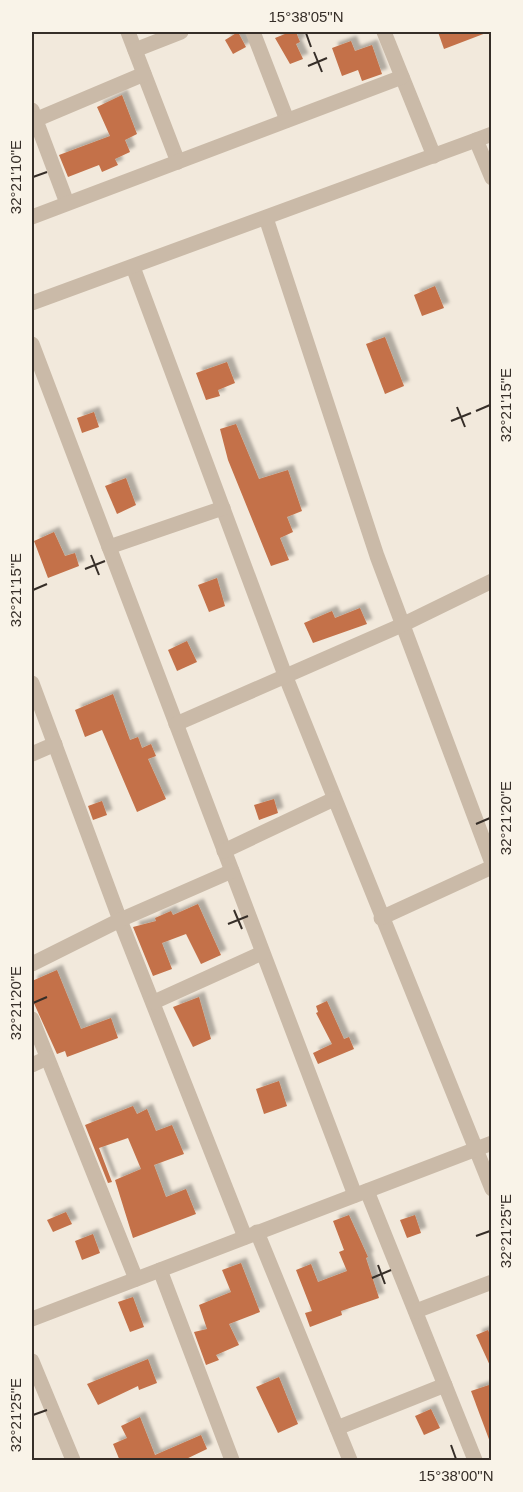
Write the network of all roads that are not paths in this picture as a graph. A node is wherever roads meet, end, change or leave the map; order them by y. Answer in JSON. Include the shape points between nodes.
{"nodes":[{"id":1,"x":128,"y":32,"type":"edge"},
{"id":2,"x":182,"y":32,"type":"edge"},
{"id":3,"x":253,"y":32,"type":"edge"},
{"id":4,"x":384,"y":32,"type":"edge"},
{"id":5,"x":135,"y":50,"type":"junction"},
{"id":6,"x":144,"y":74,"type":"junction"},
{"id":7,"x":402,"y":77,"type":"junction"},
{"id":8,"x":33,"y":115,"type":"edge"},
{"id":9,"x":287,"y":120,"type":"junction"},
{"id":10,"x":492,"y":134,"type":"edge"},
{"id":11,"x":476,"y":140,"type":"junction"},
{"id":12,"x":434,"y":156,"type":"junction"},
{"id":13,"x":178,"y":162,"type":"junction"},
{"id":14,"x":492,"y":178,"type":"edge"},
{"id":15,"x":68,"y":203,"type":"junction"},
{"id":16,"x":32,"y":217,"type":"edge"},
{"id":17,"x":266,"y":218,"type":"junction"},
{"id":18,"x":132,"y":267,"type":"junction"},
{"id":19,"x":32,"y":303,"type":"edge"},
{"id":20,"x":32,"y":344,"type":"edge"},
{"id":21,"x":223,"y":508,"type":"junction"},
{"id":22,"x":109,"y":548,"type":"junction"},
{"id":23,"x":492,"y":581,"type":"edge"},
{"id":24,"x":402,"y":625,"type":"junction"},
{"id":25,"x":285,"y":675,"type":"junction"},
{"id":26,"x":32,"y":683,"type":"edge"},
{"id":27,"x":176,"y":724,"type":"junction"},
{"id":28,"x":55,"y":744,"type":"junction"},
{"id":29,"x":32,"y":754,"type":"edge"},
{"id":30,"x":334,"y":799,"type":"junction"},
{"id":31,"x":224,"y":851,"type":"junction"},
{"id":32,"x":492,"y":865,"type":"edge"},
{"id":33,"x":232,"y":871,"type":"junction"},
{"id":34,"x":381,"y":918,"type":"junction"},
{"id":35,"x":120,"y":920,"type":"junction"},
{"id":36,"x":262,"y":953,"type":"junction"},
{"id":37,"x":32,"y":964,"type":"edge"},
{"id":38,"x":154,"y":1002,"type":"junction"},
{"id":39,"x":32,"y":1019,"type":"edge"},
{"id":40,"x":47,"y":1058,"type":"junction"},
{"id":41,"x":32,"y":1065,"type":"edge"},
{"id":42,"x":492,"y":1143,"type":"edge"},
{"id":43,"x":475,"y":1149,"type":"junction"},
{"id":44,"x":492,"y":1189,"type":"edge"},
{"id":45,"x":361,"y":1193,"type":"junction"},
{"id":46,"x":251,"y":1235,"type":"junction"},
{"id":47,"x":160,"y":1270,"type":"junction"},
{"id":48,"x":136,"y":1279,"type":"junction"},
{"id":49,"x":492,"y":1282,"type":"edge"},
{"id":50,"x":416,"y":1311,"type":"junction"},
{"id":51,"x":32,"y":1319,"type":"edge"},
{"id":52,"x":32,"y":1361,"type":"edge"},
{"id":53,"x":445,"y":1385,"type":"junction"},
{"id":54,"x":337,"y":1428,"type":"junction"},
{"id":55,"x":73,"y":1461,"type":"edge"},
{"id":56,"x":232,"y":1461,"type":"edge"},
{"id":57,"x":350,"y":1461,"type":"edge"},
{"id":58,"x":475,"y":1461,"type":"edge"}],
"edges":[{"from":1,"to":5,"type":"street"},
{"from":2,"to":5,"type":"street"},
{"from":3,"to":9,"type":"street"},
{"from":4,"to":7,"type":"street"},
{"from":5,"to":6,"type":"street"},
{"from":6,"to":8,"type":"street"},
{"from":6,"to":13,"type":"street"},
{"from":7,"to":9,"type":"street"},
{"from":7,"to":12,"type":"street"},
{"from":8,"to":15,"type":"street"},
{"from":9,"to":13,"type":"street"},
{"from":10,"to":11,"type":"street"},
{"from":11,"to":12,"type":"street"},
{"from":11,"to":14,"type":"street"},
{"from":12,"to":17,"type":"street"},
{"from":13,"to":15,"type":"street"},
{"from":15,"to":16,"type":"street"},
{"from":17,"to":18,"type":"street"},
{"from":17,"to":24,"type":"street"},
{"from":18,"to":19,"type":"street"},
{"from":18,"to":21,"type":"street"},
{"from":20,"to":22,"type":"street"},
{"from":21,"to":22,"type":"street"},
{"from":21,"to":25,"type":"street"},
{"from":22,"to":27,"type":"street"},
{"from":23,"to":24,"type":"street"},
{"from":24,"to":25,"type":"street"},
{"from":24,"to":32,"type":"street"},
{"from":25,"to":27,"type":"street"},
{"from":25,"to":30,"type":"street"},
{"from":26,"to":28,"type":"street"},
{"from":27,"to":31,"type":"street"},
{"from":28,"to":29,"type":"street"},
{"from":28,"to":35,"type":"street"},
{"from":30,"to":31,"type":"street"},
{"from":30,"to":34,"type":"street"},
{"from":31,"to":33,"type":"street"},
{"from":32,"to":34,"type":"street"},
{"from":33,"to":35,"type":"street"},
{"from":33,"to":36,"type":"street"},
{"from":34,"to":43,"type":"street"},
{"from":35,"to":37,"type":"street"},
{"from":35,"to":38,"type":"street"},
{"from":36,"to":38,"type":"street"},
{"from":36,"to":45,"type":"street"},
{"from":38,"to":46,"type":"street"},
{"from":39,"to":40,"type":"street"},
{"from":40,"to":41,"type":"street"},
{"from":40,"to":48,"type":"street"},
{"from":42,"to":43,"type":"street"},
{"from":43,"to":44,"type":"street"},
{"from":43,"to":45,"type":"street"},
{"from":45,"to":46,"type":"street"},
{"from":45,"to":50,"type":"street"},
{"from":46,"to":47,"type":"street"},
{"from":46,"to":54,"type":"street"},
{"from":47,"to":48,"type":"street"},
{"from":47,"to":56,"type":"street"},
{"from":48,"to":51,"type":"street"},
{"from":49,"to":50,"type":"street"},
{"from":50,"to":53,"type":"street"},
{"from":52,"to":55,"type":"street"},
{"from":53,"to":54,"type":"street"},
{"from":53,"to":58,"type":"street"},
{"from":54,"to":57,"type":"street"}]}
